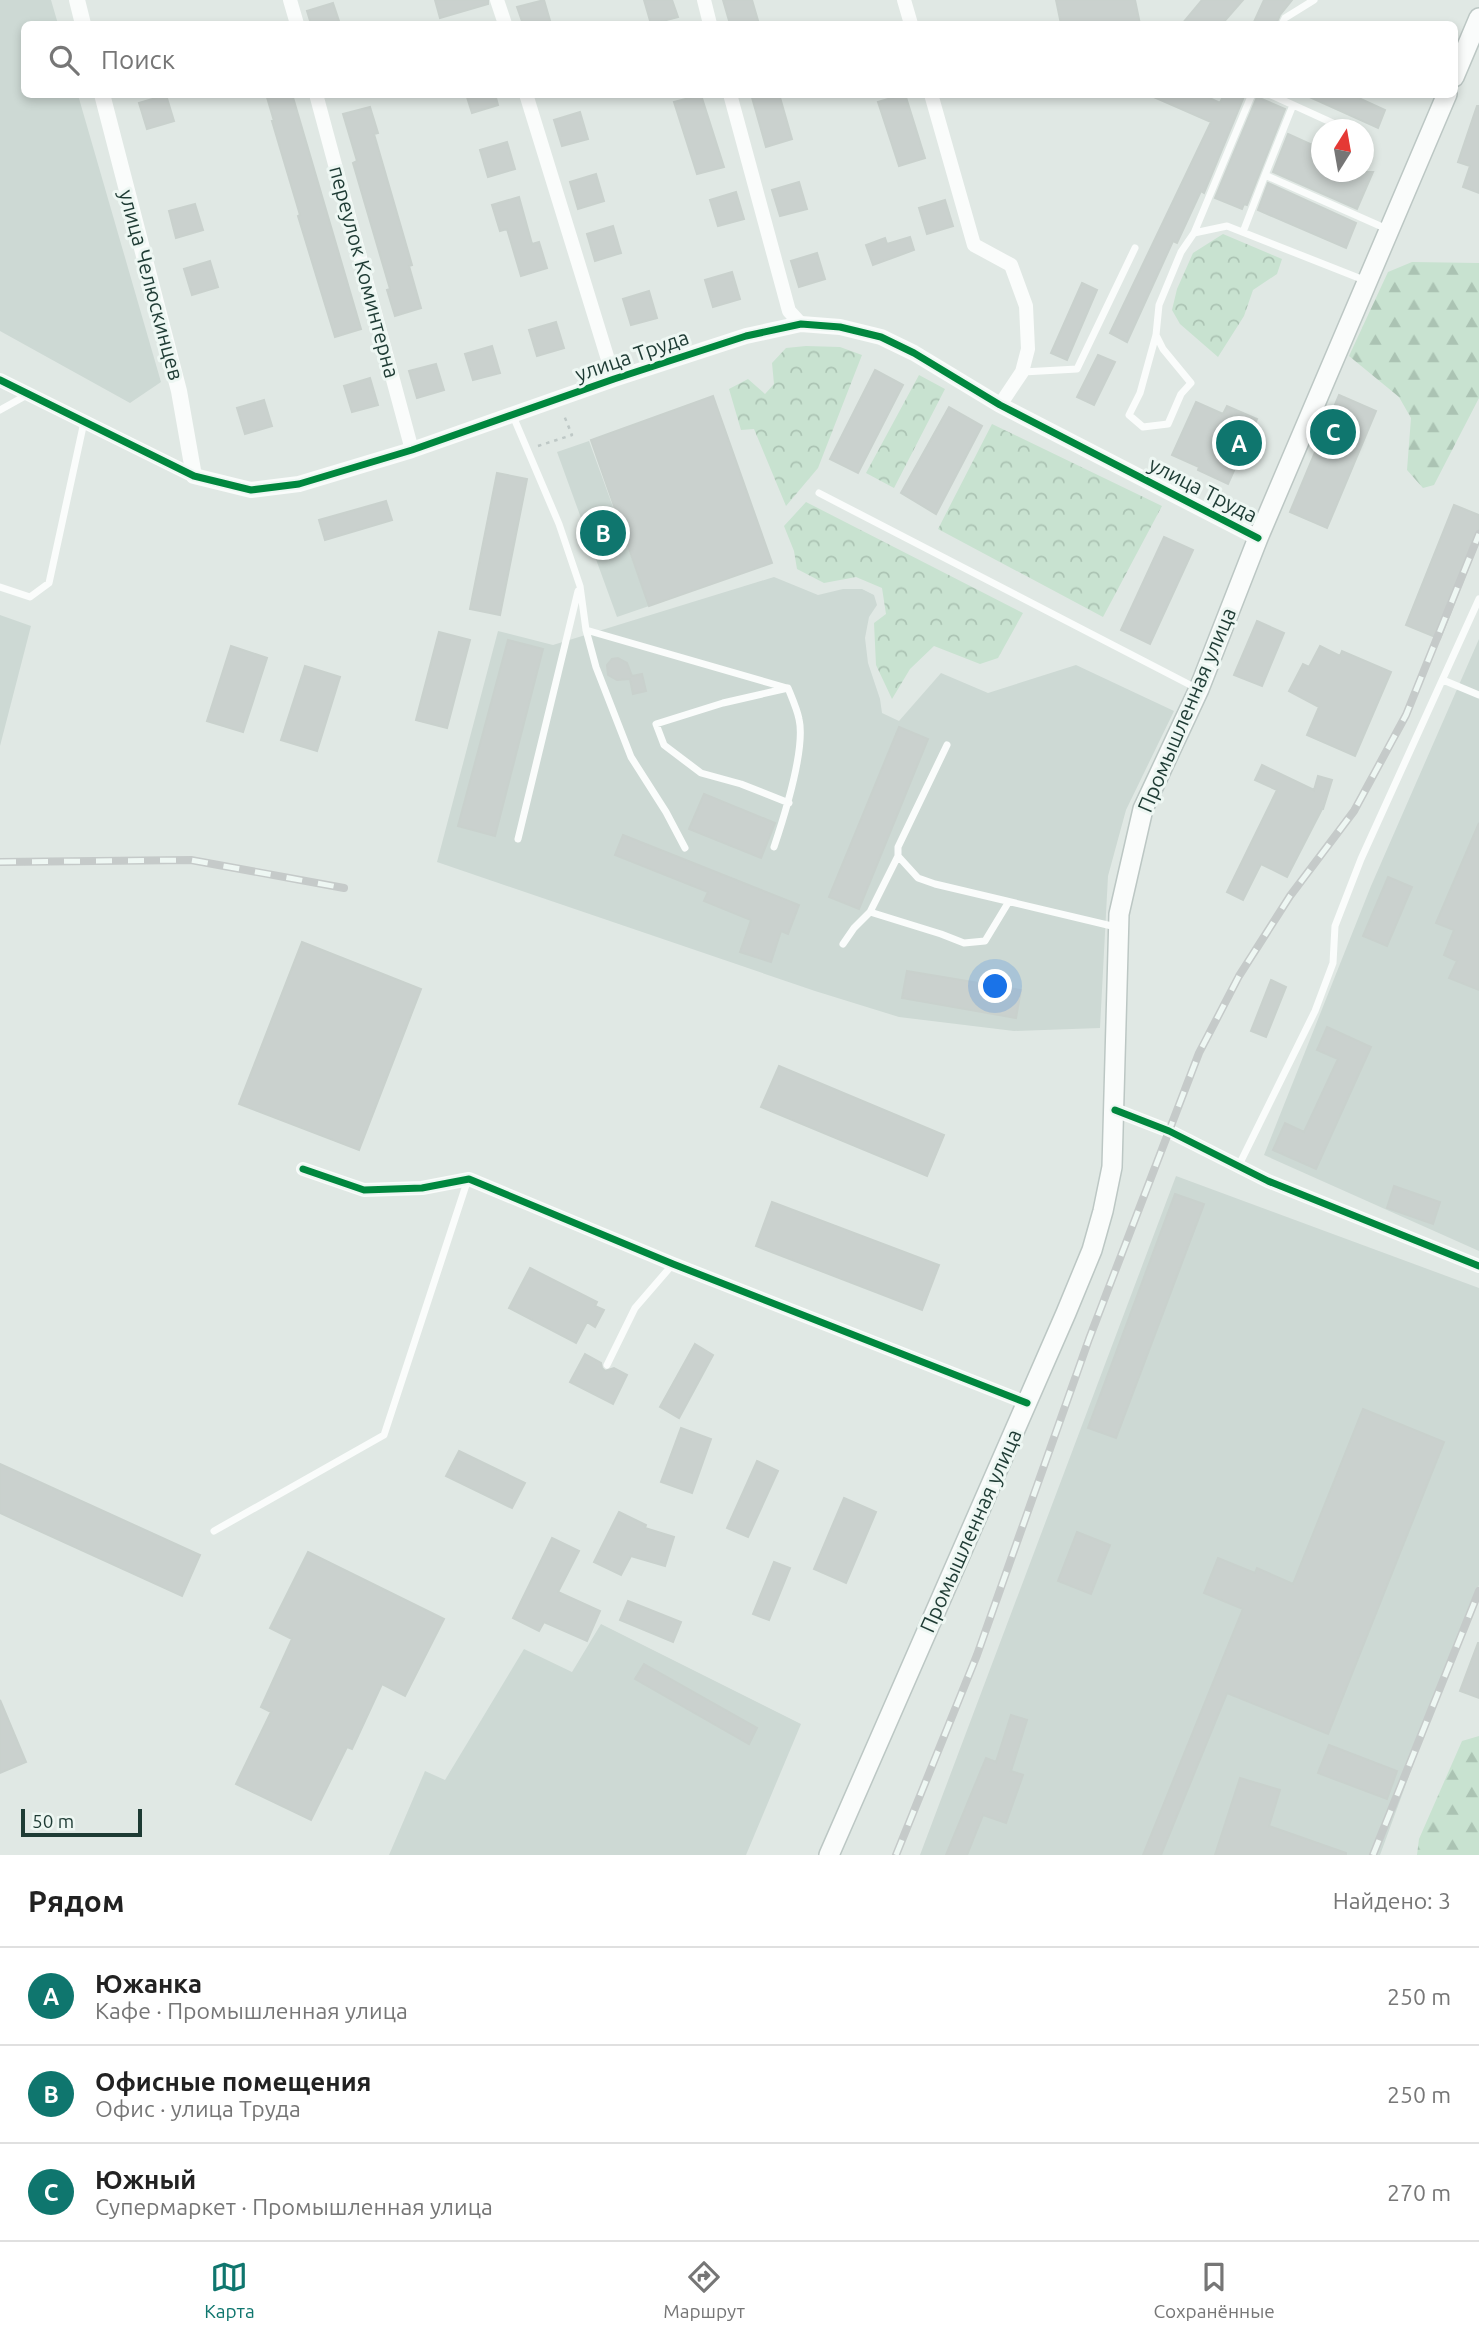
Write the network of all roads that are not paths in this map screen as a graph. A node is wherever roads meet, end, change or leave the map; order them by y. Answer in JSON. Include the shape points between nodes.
{"nodes":[{"id":1,"x":77,"y":0,"type":"edge"},
{"id":2,"x":290,"y":0,"type":"edge"},
{"id":3,"x":497,"y":0,"type":"edge"},
{"id":4,"x":704,"y":0,"type":"edge"},
{"id":5,"x":904,"y":0,"type":"edge"},
{"id":6,"x":1314,"y":0,"type":"edge"},
{"id":7,"x":1479,"y":18,"type":"edge"},
{"id":8,"x":82,"y":21,"type":"edge"},
{"id":9,"x":296,"y":21,"type":"edge"},
{"id":10,"x":504,"y":21,"type":"edge"},
{"id":11,"x":709,"y":21,"type":"edge"},
{"id":12,"x":910,"y":21,"type":"edge"},
{"id":13,"x":1284,"y":21,"type":"edge"},
{"id":14,"x":1458,"y":68,"type":"edge"},
{"id":15,"x":103,"y":98,"type":"edge"},
{"id":16,"x":317,"y":98,"type":"edge"},
{"id":17,"x":527,"y":98,"type":"edge"},
{"id":18,"x":731,"y":98,"type":"edge"},
{"id":19,"x":932,"y":98,"type":"edge"},
{"id":20,"x":1250,"y":98,"type":"edge"},
{"id":21,"x":1278,"y":98,"type":"edge"},
{"id":22,"x":1445,"y":98,"type":"edge"},
{"id":23,"x":1293,"y":105,"type":"junction"},
{"id":24,"x":1324,"y":119,"type":"edge"},
{"id":25,"x":1265,"y":175,"type":"junction"},
{"id":26,"x":1391,"y":231,"type":"junction"},
{"id":27,"x":1243,"y":232,"type":"junction"},
{"id":28,"x":1194,"y":233,"type":"junction"},
{"id":29,"x":1135,"y":248,"type":"dead end"},
{"id":30,"x":1368,"y":282,"type":"junction"},
{"id":31,"x":800,"y":324,"type":"junction"},
{"id":32,"x":1156,"y":335,"type":"junction"},
{"id":33,"x":1022,"y":372,"type":"junction"},
{"id":34,"x":614,"y":379,"type":"junction"},
{"id":35,"x":0,"y":380,"type":"edge"},
{"id":36,"x":28,"y":394,"type":"junction"},
{"id":37,"x":1000,"y":405,"type":"junction"},
{"id":38,"x":0,"y":410,"type":"edge"},
{"id":39,"x":513,"y":416,"type":"junction"},
{"id":40,"x":83,"y":422,"type":"junction"},
{"id":41,"x":412,"y":450,"type":"junction"},
{"id":42,"x":194,"y":476,"type":"junction"},
{"id":43,"x":819,"y":493,"type":"dead end"},
{"id":44,"x":1258,"y":538,"type":"junction"},
{"id":45,"x":580,"y":586,"type":"junction"},
{"id":46,"x":0,"y":587,"type":"edge"},
{"id":47,"x":1479,"y":599,"type":"edge"},
{"id":48,"x":586,"y":630,"type":"junction"},
{"id":49,"x":1443,"y":680,"type":"junction"},
{"id":50,"x":788,"y":688,"type":"junction"},
{"id":51,"x":1199,"y":689,"type":"junction"},
{"id":52,"x":1479,"y":695,"type":"edge"},
{"id":53,"x":947,"y":745,"type":"dead end"},
{"id":54,"x":789,"y":803,"type":"junction"},
{"id":55,"x":518,"y":839,"type":"dead end"},
{"id":56,"x":774,"y":847,"type":"dead end"},
{"id":57,"x":684,"y":848,"type":"dead end"},
{"id":58,"x":898,"y":856,"type":"junction"},
{"id":59,"x":1008,"y":903,"type":"junction"},
{"id":60,"x":870,"y":912,"type":"junction"},
{"id":61,"x":1118,"y":928,"type":"junction"},
{"id":62,"x":843,"y":944,"type":"dead end"},
{"id":63,"x":1115,"y":1110,"type":"junction"},
{"id":64,"x":1238,"y":1166,"type":"junction"},
{"id":65,"x":303,"y":1169,"type":"dead end"},
{"id":66,"x":469,"y":1179,"type":"junction"},
{"id":67,"x":673,"y":1264,"type":"junction"},
{"id":68,"x":1479,"y":1266,"type":"edge"},
{"id":69,"x":607,"y":1365,"type":"dead end"},
{"id":70,"x":1027,"y":1403,"type":"junction"},
{"id":71,"x":214,"y":1531,"type":"dead end"},
{"id":72,"x":829,"y":1855,"type":"edge"}],
"edges":[{"from":1,"to":8,"type":"street"},
{"from":2,"to":9,"type":"street"},
{"from":3,"to":10,"type":"street"},
{"from":4,"to":11,"type":"street"},
{"from":5,"to":12,"type":"street"},
{"from":6,"to":13,"type":"lane"},
{"from":7,"to":14,"type":"main road"},
{"from":15,"to":42,"type":"street","name":"улица Челюскинцев","via":[[179,391]]},
{"from":16,"to":41,"type":"street","name":"переулок Коминтерна"},
{"from":17,"to":34,"type":"street"},
{"from":18,"to":31,"type":"street","via":[[789,311]]},
{"from":19,"to":33,"type":"street","via":[[974,245],[1011,265],[1026,306],[1028,349]]},
{"from":20,"to":28,"type":"lane"},
{"from":21,"to":23,"type":"lane"},
{"from":22,"to":26,"type":"main road","name":"Промышленная улица"},
{"from":23,"to":24,"type":"lane"},
{"from":23,"to":25,"type":"lane"},
{"from":25,"to":26,"type":"lane"},
{"from":25,"to":27,"type":"lane"},
{"from":26,"to":30,"type":"main road","name":"Промышленная улица"},
{"from":27,"to":28,"type":"lane","via":[[1227,226]]},
{"from":27,"to":30,"type":"lane"},
{"from":28,"to":32,"type":"lane","via":[[1159,305]]},
{"from":29,"to":33,"type":"lane","via":[[1077,369]]},
{"from":30,"to":44,"type":"main road","name":"Промышленная улица"},
{"from":31,"to":34,"type":"street","name":"улица Труда","via":[[746,336]]},
{"from":31,"to":37,"type":"street","name":"улица Труда","via":[[881,337]]},
{"from":32,"to":32,"type":"lane","via":[[1129,415],[1143,427],[1168,424],[1191,383]]},
{"from":33,"to":37,"type":"street"},
{"from":34,"to":39,"type":"street","name":"улица Труда"},
{"from":35,"to":36,"type":"street","name":"улица Труда"},
{"from":36,"to":38,"type":"lane"},
{"from":36,"to":40,"type":"street","name":"улица Труда"},
{"from":37,"to":44,"type":"street","name":"улица Труда"},
{"from":39,"to":41,"type":"street","name":"улица Труда"},
{"from":39,"to":45,"type":"lane"},
{"from":40,"to":42,"type":"street","name":"улица Труда"},
{"from":40,"to":46,"type":"lane","via":[[49,583],[30,597]]},
{"from":41,"to":42,"type":"street","name":"улица Труда","via":[[299,484],[251,490]]},
{"from":43,"to":51,"type":"lane"},
{"from":44,"to":51,"type":"main road","name":"Промышленная улица"},
{"from":45,"to":48,"type":"lane"},
{"from":45,"to":55,"type":"lane"},
{"from":47,"to":49,"type":"lane"},
{"from":48,"to":50,"type":"lane"},
{"from":48,"to":57,"type":"lane","via":[[631,757]]},
{"from":49,"to":52,"type":"lane"},
{"from":49,"to":64,"type":"lane","via":[[1335,926],[1333,963],[1315,1012]]},
{"from":50,"to":54,"type":"lane","via":[[800,721]]},
{"from":50,"to":54,"type":"lane","via":[[656,724],[664,745],[701,773]]},
{"from":51,"to":61,"type":"main road","name":"Промышленная улица","via":[[1143,809]]},
{"from":53,"to":58,"type":"lane","via":[[898,847]]},
{"from":54,"to":56,"type":"lane"},
{"from":58,"to":59,"type":"lane","via":[[918,878]]},
{"from":58,"to":60,"type":"lane"},
{"from":59,"to":60,"type":"lane","via":[[985,941],[964,943]]},
{"from":59,"to":61,"type":"lane"},
{"from":60,"to":62,"type":"lane"},
{"from":61,"to":63,"type":"main road","name":"Промышленная улица"},
{"from":63,"to":64,"type":"street"},
{"from":63,"to":70,"type":"main road","name":"Промышленная улица","via":[[1112,1167],[1096,1237]]},
{"from":64,"to":68,"type":"street"},
{"from":65,"to":66,"type":"street","via":[[364,1190],[422,1188]]},
{"from":66,"to":67,"type":"street"},
{"from":66,"to":71,"type":"lane","via":[[384,1435]]},
{"from":67,"to":69,"type":"lane","via":[[635,1308]]},
{"from":67,"to":70,"type":"street"},
{"from":70,"to":72,"type":"main road","name":"Промышленная улица"}]}
